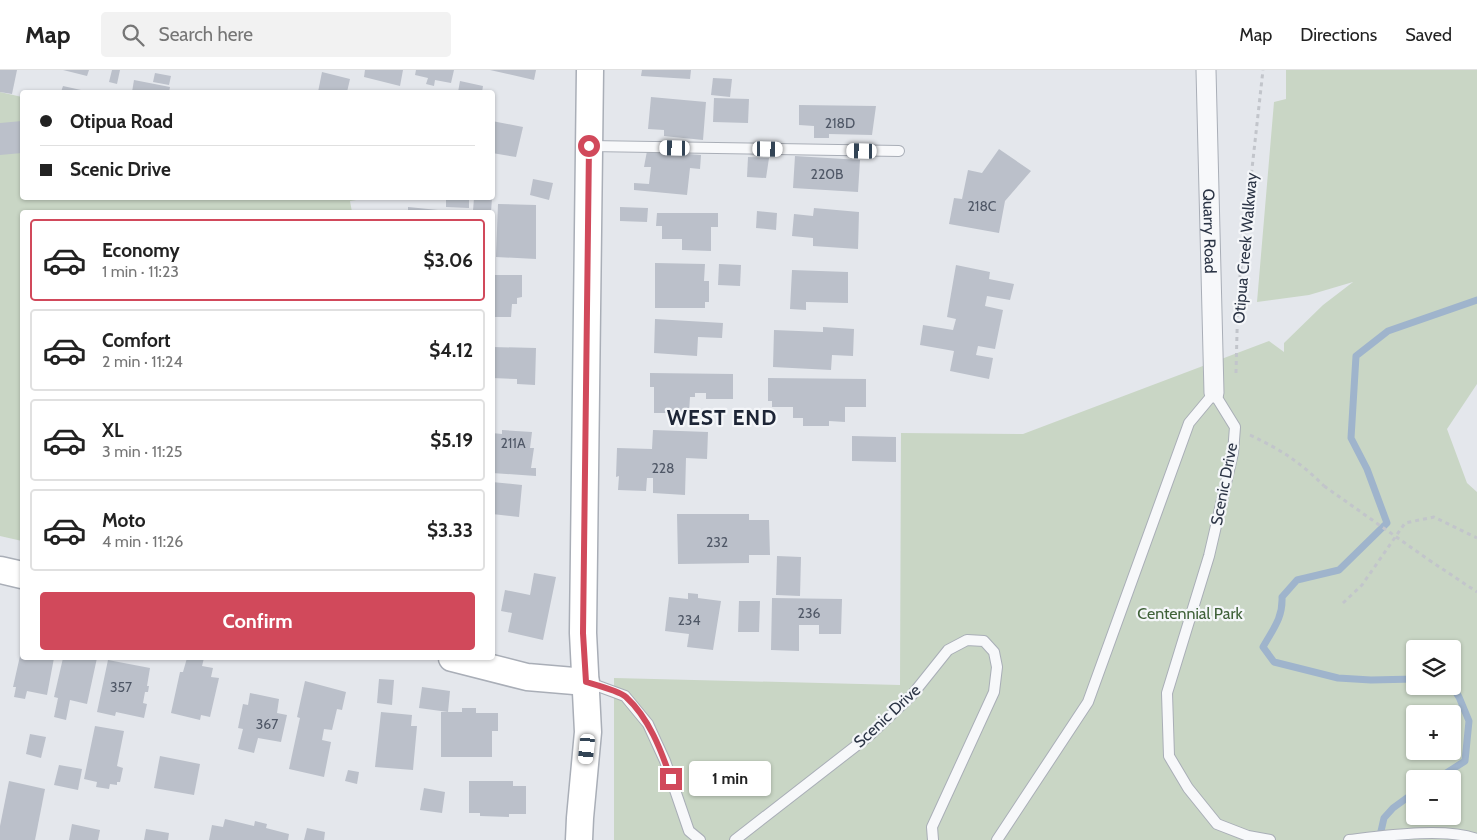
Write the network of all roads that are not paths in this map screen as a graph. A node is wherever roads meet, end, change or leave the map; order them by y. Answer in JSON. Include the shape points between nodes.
{"nodes":[{"id":1,"x":590,"y":70,"type":"edge"},
{"id":2,"x":1206,"y":70,"type":"edge"},
{"id":3,"x":589,"y":146,"type":"junction"},
{"id":4,"x":899,"y":152,"type":"dead end"},
{"id":5,"x":1214,"y":393,"type":"junction"},
{"id":6,"x":0,"y":570,"type":"edge"},
{"id":7,"x":20,"y":574,"type":"edge"},
{"id":8,"x":460,"y":660,"type":"edge"},
{"id":9,"x":586,"y":682,"type":"junction"},
{"id":10,"x":1477,"y":839,"type":"edge"},
{"id":11,"x":579,"y":840,"type":"edge"},
{"id":12,"x":700,"y":840,"type":"edge"},
{"id":13,"x":735,"y":840,"type":"edge"},
{"id":14,"x":933,"y":840,"type":"edge"},
{"id":15,"x":997,"y":840,"type":"edge"},
{"id":16,"x":1270,"y":840,"type":"edge"},
{"id":17,"x":1348,"y":840,"type":"edge"}],
"edges":[{"from":1,"to":3,"type":"street"},
{"from":2,"to":5,"type":"street","name":"Quarry Road"},
{"from":3,"to":4,"type":"lane"},
{"from":3,"to":9,"type":"street","via":[[583,633]]},
{"from":5,"to":15,"type":"lane","via":[[1189,423],[1088,702]]},
{"from":5,"to":16,"type":"lane","name":"Scenic Drive","via":[[1235,427],[1233,453],[1209,556],[1167,693],[1169,756],[1188,788],[1217,824],[1248,836]]},
{"from":6,"to":7,"type":"street"},
{"from":8,"to":9,"type":"street","via":[[527,677]]},
{"from":9,"to":11,"type":"street","via":[[588,732]]},
{"from":9,"to":12,"type":"lane","via":[[625,696],[648,724],[665,761],[689,831]]},
{"from":10,"to":17,"type":"lane","via":[[1465,834],[1412,834]]},
{"from":13,"to":14,"type":"lane","name":"Scenic Drive","via":[[870,735],[912,695],[948,650],[967,640],[984,640],[994,652],[997,666],[994,692],[932,827]]}]}
